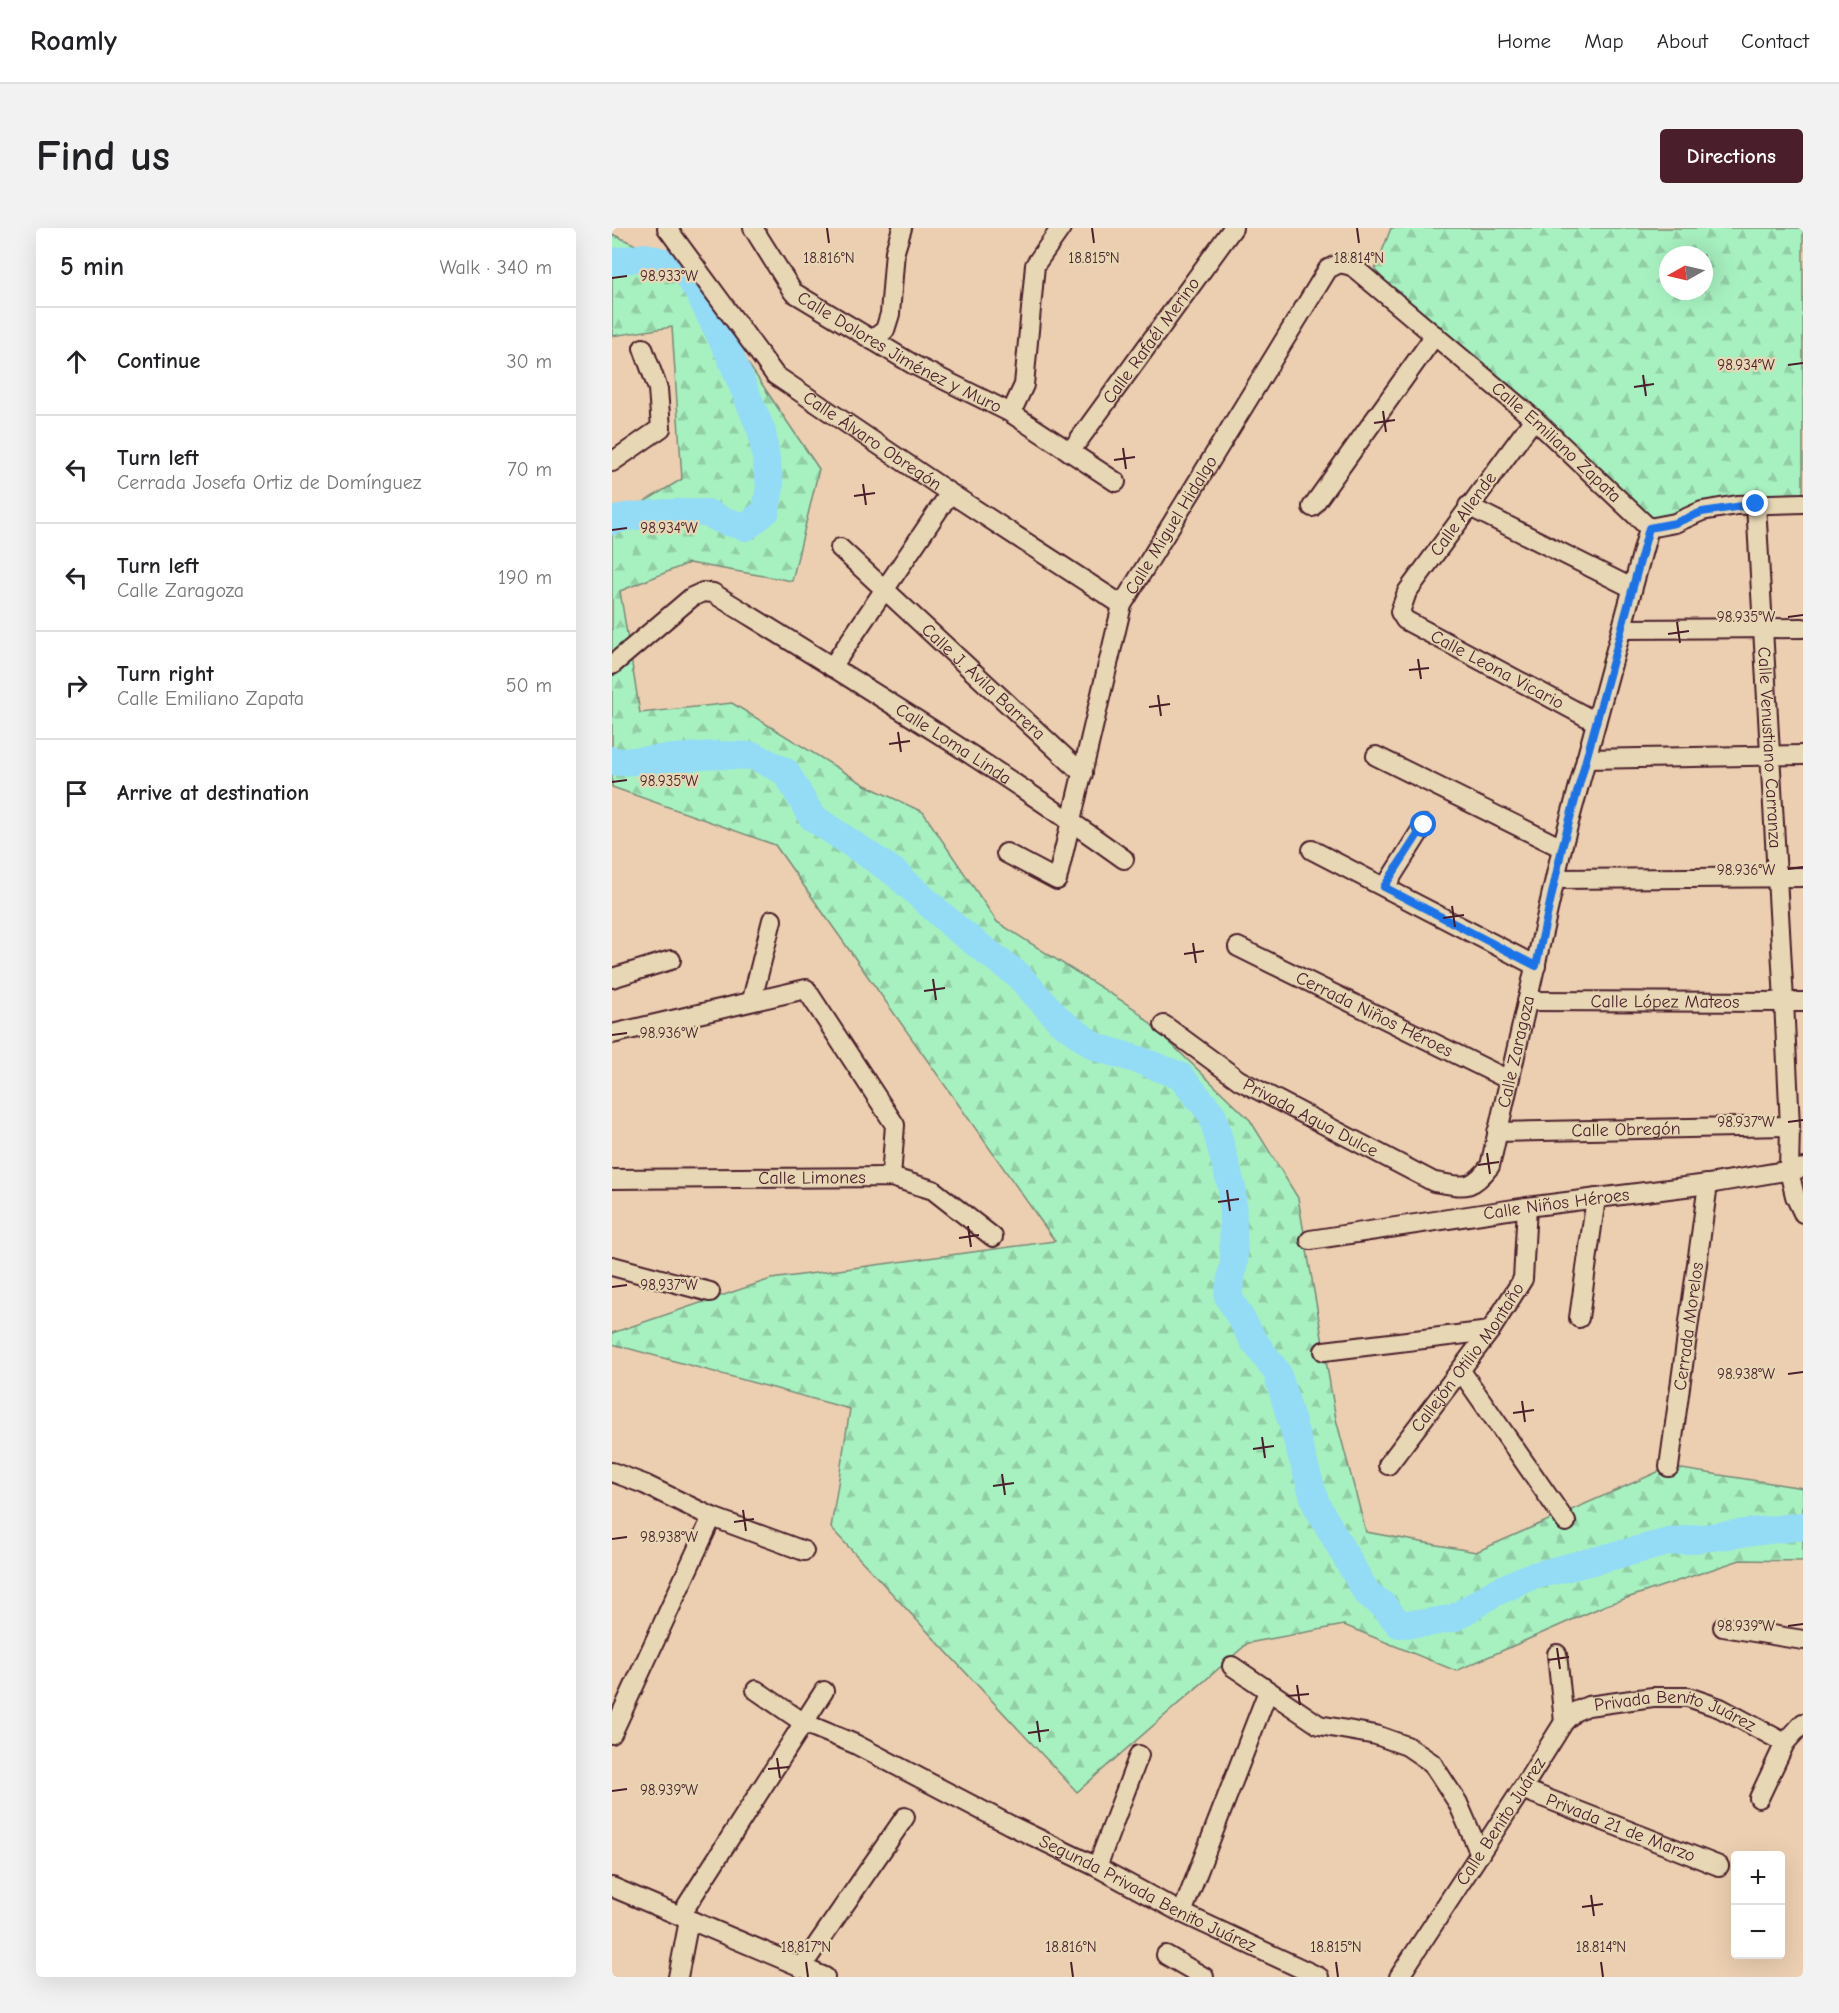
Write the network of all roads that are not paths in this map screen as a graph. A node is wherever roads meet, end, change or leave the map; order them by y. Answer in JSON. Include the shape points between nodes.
{"nodes":[{"id":1,"x":667,"y":228,"type":"edge"},
{"id":2,"x":753,"y":228,"type":"edge"},
{"id":3,"x":902,"y":228,"type":"edge"},
{"id":4,"x":1061,"y":228,"type":"edge"},
{"id":5,"x":1233,"y":228,"type":"edge"},
{"id":6,"x":1340,"y":263,"type":"joint"},
{"id":7,"x":1435,"y":335,"type":"junction"},
{"id":8,"x":872,"y":340,"type":"junction"},
{"id":9,"x":643,"y":348,"type":"dead end"},
{"id":10,"x":1011,"y":413,"type":"junction"},
{"id":11,"x":1534,"y":418,"type":"junction"},
{"id":12,"x":1070,"y":452,"type":"junction"},
{"id":13,"x":612,"y":462,"type":"edge"},
{"id":14,"x":1116,"y":482,"type":"dead end"},
{"id":15,"x":950,"y":493,"type":"junction"},
{"id":16,"x":1803,"y":503,"type":"edge"},
{"id":17,"x":1756,"y":504,"type":"junction"},
{"id":18,"x":1468,"y":506,"type":"junction"},
{"id":19,"x":1312,"y":507,"type":"dead end"},
{"id":20,"x":1649,"y":528,"type":"junction"},
{"id":21,"x":840,"y":548,"type":"dead end"},
{"id":22,"x":1632,"y":588,"type":"junction"},
{"id":23,"x":884,"y":591,"type":"junction"},
{"id":24,"x":1122,"y":605,"type":"junction"},
{"id":25,"x":1400,"y":612,"type":"joint"},
{"id":26,"x":1803,"y":628,"type":"edge"},
{"id":27,"x":1622,"y":629,"type":"junction"},
{"id":28,"x":1762,"y":629,"type":"junction"},
{"id":29,"x":612,"y":665,"type":"edge"},
{"id":30,"x":832,"y":667,"type":"junction"},
{"id":31,"x":1596,"y":722,"type":"junction"},
{"id":32,"x":1376,"y":756,"type":"dead end"},
{"id":33,"x":1770,"y":756,"type":"junction"},
{"id":34,"x":1803,"y":756,"type":"edge"},
{"id":35,"x":1586,"y":759,"type":"junction"},
{"id":36,"x":1083,"y":774,"type":"junction"},
{"id":37,"x":1072,"y":822,"type":"junction"},
{"id":38,"x":1424,"y":825,"type":"dead end"},
{"id":39,"x":1562,"y":848,"type":"junction"},
{"id":40,"x":1312,"y":850,"type":"dead end"},
{"id":41,"x":1006,"y":853,"type":"dead end"},
{"id":42,"x":1124,"y":859,"type":"dead end"},
{"id":43,"x":1803,"y":877,"type":"edge"},
{"id":44,"x":1777,"y":878,"type":"junction"},
{"id":45,"x":1557,"y":879,"type":"junction"},
{"id":46,"x":1384,"y":887,"type":"junction"},
{"id":47,"x":772,"y":920,"type":"dead end"},
{"id":48,"x":1238,"y":947,"type":"dead end"},
{"id":49,"x":671,"y":960,"type":"dead end"},
{"id":50,"x":1536,"y":966,"type":"junction"},
{"id":51,"x":612,"y":978,"type":"edge"},
{"id":52,"x":752,"y":1000,"type":"junction"},
{"id":53,"x":1527,"y":1001,"type":"junction"},
{"id":54,"x":1784,"y":1001,"type":"junction"},
{"id":55,"x":1803,"y":1002,"type":"edge"},
{"id":56,"x":1164,"y":1026,"type":"dead end"},
{"id":57,"x":612,"y":1034,"type":"edge"},
{"id":58,"x":1509,"y":1080,"type":"junction"},
{"id":59,"x":1497,"y":1132,"type":"junction"},
{"id":60,"x":1790,"y":1133,"type":"junction"},
{"id":61,"x":1794,"y":1166,"type":"edge"},
{"id":62,"x":891,"y":1177,"type":"junction"},
{"id":63,"x":612,"y":1179,"type":"edge"},
{"id":64,"x":1708,"y":1184,"type":"junction"},
{"id":65,"x":1470,"y":1185,"type":"joint"},
{"id":66,"x":1596,"y":1198,"type":"junction"},
{"id":67,"x":1527,"y":1206,"type":"junction"},
{"id":68,"x":1803,"y":1213,"type":"edge"},
{"id":69,"x":993,"y":1238,"type":"dead end"},
{"id":70,"x":1310,"y":1240,"type":"dead end"},
{"id":71,"x":612,"y":1266,"type":"edge"},
{"id":72,"x":710,"y":1292,"type":"dead end"},
{"id":73,"x":1579,"y":1318,"type":"dead end"},
{"id":74,"x":1490,"y":1331,"type":"junction"},
{"id":75,"x":1324,"y":1351,"type":"dead end"},
{"id":76,"x":1461,"y":1371,"type":"junction"},
{"id":77,"x":1388,"y":1465,"type":"dead end"},
{"id":78,"x":1669,"y":1467,"type":"dead end"},
{"id":79,"x":612,"y":1472,"type":"edge"},
{"id":80,"x":712,"y":1517,"type":"junction"},
{"id":81,"x":1566,"y":1522,"type":"dead end"},
{"id":82,"x":804,"y":1551,"type":"dead end"},
{"id":83,"x":1723,"y":1627,"type":"dead end"},
{"id":84,"x":1803,"y":1640,"type":"edge"},
{"id":85,"x":1557,"y":1654,"type":"dead end"},
{"id":86,"x":1232,"y":1666,"type":"dead end"},
{"id":87,"x":756,"y":1690,"type":"dead end"},
{"id":88,"x":824,"y":1691,"type":"dead end"},
{"id":89,"x":1268,"y":1691,"type":"junction"},
{"id":90,"x":1564,"y":1722,"type":"junction"},
{"id":91,"x":804,"y":1723,"type":"junction"},
{"id":92,"x":1803,"y":1723,"type":"edge"},
{"id":93,"x":612,"y":1734,"type":"edge"},
{"id":94,"x":1785,"y":1743,"type":"junction"},
{"id":95,"x":1139,"y":1755,"type":"dead end"},
{"id":96,"x":1522,"y":1789,"type":"junction"},
{"id":97,"x":1759,"y":1798,"type":"dead end"},
{"id":98,"x":905,"y":1817,"type":"dead end"},
{"id":99,"x":1480,"y":1854,"type":"junction"},
{"id":100,"x":1719,"y":1866,"type":"dead end"},
{"id":101,"x":1097,"y":1867,"type":"junction"},
{"id":102,"x":612,"y":1887,"type":"edge"},
{"id":103,"x":1182,"y":1913,"type":"junction"},
{"id":104,"x":685,"y":1918,"type":"junction"},
{"id":105,"x":1166,"y":1955,"type":"dead end"},
{"id":106,"x":801,"y":1968,"type":"junction"},
{"id":107,"x":678,"y":1977,"type":"edge"},
{"id":108,"x":825,"y":1977,"type":"edge"},
{"id":109,"x":1204,"y":1977,"type":"edge"},
{"id":110,"x":1318,"y":1977,"type":"edge"},
{"id":111,"x":1399,"y":1977,"type":"edge"}],
"edges":[{"from":1,"to":15,"type":"street","name":"Calle Álvaro Obregón","via":[[775,375]]},
{"from":2,"to":8,"type":"street","name":"Calle Dolores Jiménez y Muro","via":[[793,292]]},
{"from":3,"to":8,"type":"street","via":[[895,251],[890,314],[885,330]]},
{"from":4,"to":10,"type":"street","via":[[1035,265],[1024,385]]},
{"from":5,"to":12,"type":"street","name":"Calle Rafaél Merino"},
{"from":6,"to":7,"type":"street","name":"Calle Emiliano Zapata","via":[[1352,266]]},
{"from":6,"to":24,"type":"street","name":"Calle Miguel Hidalgo","via":[[1328,269]]},
{"from":7,"to":11,"type":"street","name":"Calle Emiliano Zapata"},
{"from":7,"to":19,"type":"street"},
{"from":8,"to":10,"type":"street","name":"Calle Dolores Jiménez y Muro"},
{"from":9,"to":13,"type":"street","via":[[658,389],[661,429]]},
{"from":10,"to":12,"type":"street","name":"Calle Dolores Jiménez y Muro"},
{"from":11,"to":18,"type":"street","name":"Calle Allende"},
{"from":11,"to":20,"type":"street","name":"Calle Emiliano Zapata"},
{"from":12,"to":14,"type":"street","name":"Calle Dolores Jiménez y Muro"},
{"from":15,"to":23,"type":"street"},
{"from":15,"to":24,"type":"street","name":"Calle Álvaro Obregón"},
{"from":16,"to":17,"type":"street"},
{"from":17,"to":20,"type":"street","via":[[1702,512]]},
{"from":17,"to":28,"type":"street","name":"Calle Venustiano Carranza"},
{"from":18,"to":22,"type":"street"},
{"from":18,"to":25,"type":"street","name":"Calle Allende","via":[[1407,592]]},
{"from":20,"to":22,"type":"street","name":"Calle Zaragoza"},
{"from":21,"to":23,"type":"street","name":"Calle J. Ávila Barrera"},
{"from":22,"to":27,"type":"street","name":"Calle Zaragoza"},
{"from":23,"to":30,"type":"street"},
{"from":23,"to":36,"type":"street","name":"Calle J. Ávila Barrera"},
{"from":24,"to":36,"type":"street","name":"Calle Miguel Hidalgo"},
{"from":25,"to":31,"type":"street","name":"Calle Leona Vicario","via":[[1405,620]]},
{"from":26,"to":28,"type":"street"},
{"from":27,"to":28,"type":"street"},
{"from":27,"to":31,"type":"street","name":"Calle Zaragoza"},
{"from":28,"to":33,"type":"street","name":"Calle Venustiano Carranza"},
{"from":29,"to":30,"type":"street","name":"Calle Loma Linda","via":[[703,592],[713,593]]},
{"from":30,"to":37,"type":"street","name":"Calle Loma Linda"},
{"from":31,"to":35,"type":"street","name":"Calle Zaragoza"},
{"from":32,"to":39,"type":"street"},
{"from":33,"to":34,"type":"street"},
{"from":33,"to":35,"type":"street"},
{"from":33,"to":44,"type":"street","name":"Calle Venustiano Carranza"},
{"from":35,"to":39,"type":"street","name":"Calle Zaragoza"},
{"from":36,"to":37,"type":"street","name":"Calle Miguel Hidalgo"},
{"from":37,"to":41,"type":"street","name":"Calle Miguel Hidalgo","via":[[1057,880]]},
{"from":37,"to":42,"type":"street","name":"Calle Loma Linda"},
{"from":38,"to":46,"type":"street"},
{"from":39,"to":45,"type":"street","name":"Calle Zaragoza"},
{"from":40,"to":46,"type":"street"},
{"from":43,"to":44,"type":"street"},
{"from":44,"to":45,"type":"street"},
{"from":44,"to":54,"type":"street","name":"Calle Venustiano Carranza"},
{"from":45,"to":50,"type":"street","name":"Calle Zaragoza"},
{"from":46,"to":50,"type":"street"},
{"from":47,"to":52,"type":"street"},
{"from":48,"to":58,"type":"street","name":"Cerrada Niños Héroes"},
{"from":49,"to":51,"type":"street"},
{"from":50,"to":53,"type":"street","name":"Calle Zaragoza"},
{"from":52,"to":57,"type":"street"},
{"from":52,"to":62,"type":"street","via":[[806,988],[895,1125]]},
{"from":53,"to":54,"type":"street","name":"Calle López Mateos"},
{"from":53,"to":58,"type":"street","name":"Calle Zaragoza"},
{"from":54,"to":55,"type":"street","name":"Calle López Mateos"},
{"from":54,"to":60,"type":"street","name":"Calle Venustiano Carranza"},
{"from":56,"to":65,"type":"street","name":"Privada Agua Dulce","via":[[1239,1080],[1414,1172],[1434,1182]]},
{"from":58,"to":59,"type":"street","name":"Calle Zaragoza"},
{"from":59,"to":60,"type":"street","name":"Calle Obregón"},
{"from":59,"to":65,"type":"street","name":"Calle Zaragoza","via":[[1490,1166]]},
{"from":60,"to":61,"type":"street","name":"Calle Venustiano Carranza"},
{"from":61,"to":64,"type":"street","name":"Calle Niños Héroes"},
{"from":61,"to":68,"type":"street","name":"Calle Venustiano Carranza","via":[[1795,1196]]},
{"from":62,"to":63,"type":"street","name":"Calle Limones"},
{"from":62,"to":69,"type":"street","name":"Calle Limones","via":[[933,1190]]},
{"from":64,"to":66,"type":"street","name":"Calle Niños Héroes"},
{"from":64,"to":78,"type":"street","name":"Cerrada Morelos"},
{"from":66,"to":67,"type":"street","name":"Calle Niños Héroes"},
{"from":66,"to":73,"type":"street"},
{"from":67,"to":70,"type":"street","name":"Calle Niños Héroes"},
{"from":67,"to":74,"type":"street","name":"Callejón Otilio Montaño","via":[[1523,1280]]},
{"from":71,"to":72,"type":"street"},
{"from":74,"to":75,"type":"street"},
{"from":74,"to":76,"type":"street","name":"Callejón Otilio Montaño"},
{"from":76,"to":77,"type":"street","name":"Callejón Otilio Montaño"},
{"from":76,"to":81,"type":"street"},
{"from":79,"to":80,"type":"street"},
{"from":80,"to":82,"type":"street"},
{"from":80,"to":93,"type":"street"},
{"from":83,"to":84,"type":"street"},
{"from":85,"to":90,"type":"street"},
{"from":86,"to":89,"type":"street"},
{"from":87,"to":91,"type":"street","name":"Segunda Privada Benito Juárez"},
{"from":88,"to":91,"type":"street"},
{"from":89,"to":99,"type":"street","via":[[1319,1725],[1376,1735],[1407,1746],[1432,1763],[1458,1803]]},
{"from":89,"to":103,"type":"street"},
{"from":90,"to":94,"type":"street","name":"Privada Benito Juárez","via":[[1588,1706],[1653,1697],[1688,1697],[1720,1708]]},
{"from":90,"to":96,"type":"street","name":"Calle Benito Juárez"},
{"from":91,"to":101,"type":"street","name":"Segunda Privada Benito Juárez","via":[[855,1744]]},
{"from":91,"to":104,"type":"street"},
{"from":92,"to":94,"type":"street"},
{"from":94,"to":97,"type":"street"},
{"from":95,"to":101,"type":"street"},
{"from":96,"to":99,"type":"street","name":"Calle Benito Juárez"},
{"from":96,"to":100,"type":"street","name":"Privada 21 de Marzo"},
{"from":98,"to":106,"type":"street"},
{"from":99,"to":111,"type":"street","name":"Calle Benito Juárez"},
{"from":101,"to":103,"type":"street","name":"Segunda Privada Benito Juárez"},
{"from":102,"to":104,"type":"street"},
{"from":103,"to":110,"type":"street","name":"Segunda Privada Benito Juárez"},
{"from":104,"to":106,"type":"street"},
{"from":104,"to":107,"type":"street"},
{"from":105,"to":109,"type":"street"},
{"from":106,"to":108,"type":"street"}]}
